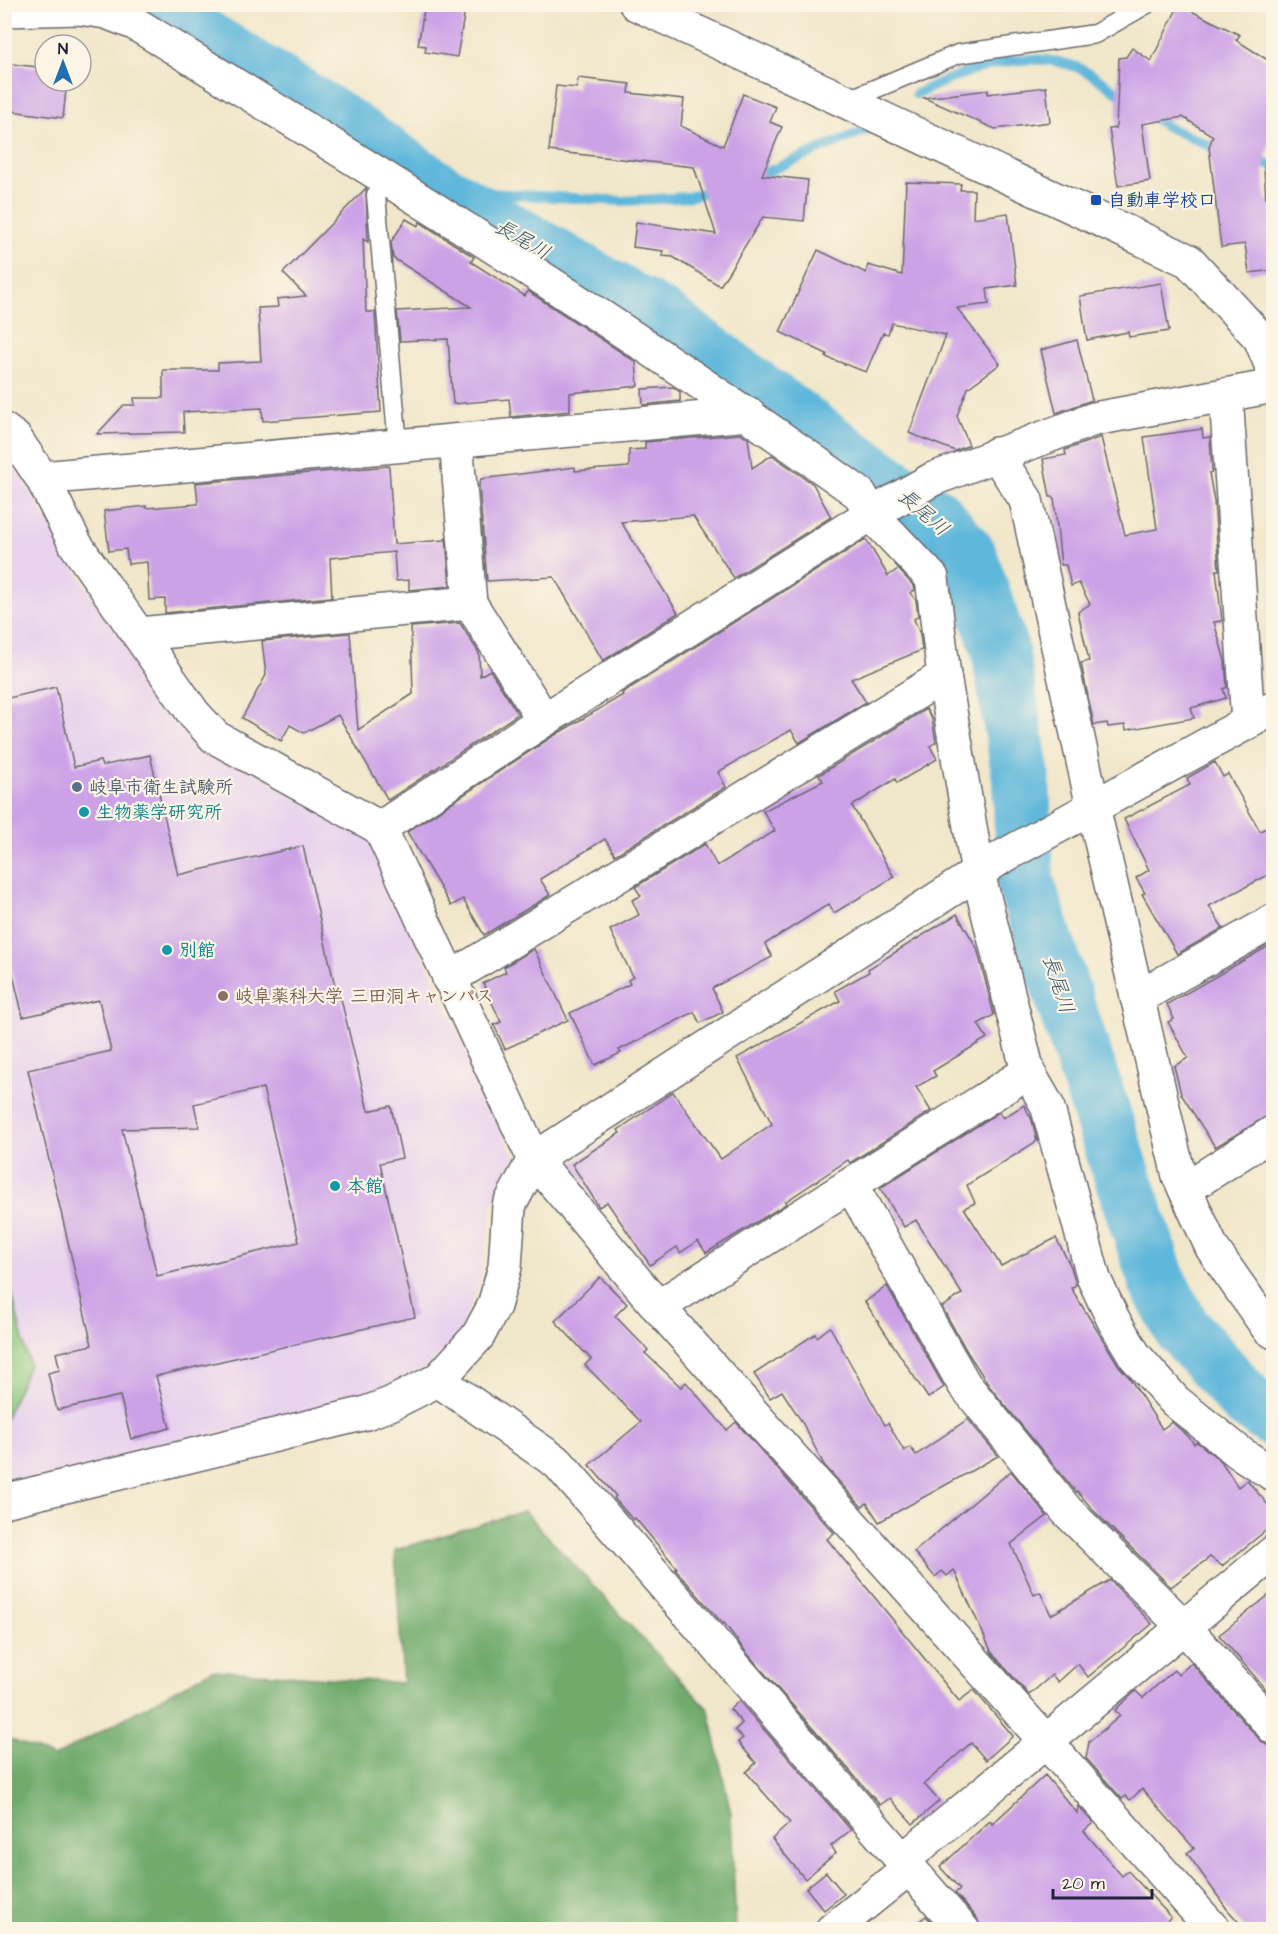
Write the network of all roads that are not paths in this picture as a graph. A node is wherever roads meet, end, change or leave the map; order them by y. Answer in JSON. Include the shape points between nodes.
{"nodes":[{"id":1,"x":636,"y":4,"type":"edge"},
{"id":2,"x":1147,"y":4,"type":"edge"},
{"id":3,"x":4,"y":10,"type":"edge"},
{"id":4,"x":846,"y":102,"type":"junction"},
{"id":5,"x":390,"y":179,"type":"junction"},
{"id":6,"x":1274,"y":372,"type":"edge"},
{"id":7,"x":1274,"y":386,"type":"edge"},
{"id":8,"x":1226,"y":395,"type":"junction"},
{"id":9,"x":749,"y":414,"type":"junction"},
{"id":10,"x":4,"y":430,"type":"edge"},
{"id":11,"x":456,"y":441,"type":"junction"},
{"id":12,"x":398,"y":446,"type":"junction"},
{"id":13,"x":996,"y":454,"type":"junction"},
{"id":14,"x":42,"y":478,"type":"junction"},
{"id":15,"x":880,"y":508,"type":"junction"},
{"id":16,"x":470,"y":603,"type":"junction"},
{"id":17,"x":139,"y":634,"type":"junction"},
{"id":18,"x":944,"y":676,"type":"junction"},
{"id":19,"x":1261,"y":715,"type":"edge"},
{"id":20,"x":544,"y":720,"type":"junction"},
{"id":21,"x":1093,"y":807,"type":"junction"},
{"id":22,"x":380,"y":828,"type":"junction"},
{"id":23,"x":990,"y":865,"type":"junction"},
{"id":24,"x":1274,"y":921,"type":"edge"},
{"id":25,"x":449,"y":979,"type":"junction"},
{"id":26,"x":1137,"y":998,"type":"junction"},
{"id":27,"x":1028,"y":1072,"type":"junction"},
{"id":28,"x":1274,"y":1132,"type":"edge"},
{"id":29,"x":534,"y":1159,"type":"junction"},
{"id":30,"x":851,"y":1185,"type":"junction"},
{"id":31,"x":1185,"y":1189,"type":"junction"},
{"id":32,"x":658,"y":1307,"type":"junction"},
{"id":33,"x":1274,"y":1332,"type":"edge"},
{"id":34,"x":438,"y":1380,"type":"junction"},
{"id":35,"x":1274,"y":1475,"type":"edge"},
{"id":36,"x":4,"y":1501,"type":"edge"},
{"id":37,"x":1274,"y":1552,"type":"edge"},
{"id":38,"x":1185,"y":1628,"type":"junction"},
{"id":39,"x":1274,"y":1728,"type":"edge"},
{"id":40,"x":1046,"y":1742,"type":"junction"},
{"id":41,"x":906,"y":1864,"type":"junction"},
{"id":42,"x":832,"y":1929,"type":"edge"},
{"id":43,"x":963,"y":1929,"type":"edge"},
{"id":44,"x":1214,"y":1929,"type":"edge"}],
"edges":[{"from":1,"to":4,"type":"street"},
{"from":2,"to":4,"type":"lane","via":[[1095,34],[958,54]]},
{"from":3,"to":5,"type":"street","via":[[79,8],[106,12],[135,23]]},
{"from":4,"to":6,"type":"street","via":[[1189,261],[1260,338]]},
{"from":5,"to":9,"type":"street"},
{"from":5,"to":12,"type":"lane","via":[[376,195]]},
{"from":7,"to":8,"type":"street"},
{"from":8,"to":13,"type":"street","via":[[1094,419]]},
{"from":8,"to":19,"type":"street"},
{"from":9,"to":11,"type":"street"},
{"from":9,"to":15,"type":"street"},
{"from":10,"to":14,"type":"street","via":[[15,438]]},
{"from":11,"to":12,"type":"street"},
{"from":11,"to":16,"type":"street"},
{"from":12,"to":14,"type":"street"},
{"from":13,"to":15,"type":"street","via":[[933,479]]},
{"from":13,"to":21,"type":"street","via":[[1026,500]]},
{"from":14,"to":17,"type":"street","via":[[76,545]]},
{"from":15,"to":18,"type":"street","via":[[932,579]]},
{"from":15,"to":20,"type":"street"},
{"from":16,"to":17,"type":"street"},
{"from":16,"to":20,"type":"street"},
{"from":17,"to":22,"type":"street","via":[[194,714],[215,737]]},
{"from":18,"to":23,"type":"street"},
{"from":18,"to":25,"type":"street"},
{"from":19,"to":21,"type":"street"},
{"from":20,"to":22,"type":"street"},
{"from":21,"to":23,"type":"street"},
{"from":21,"to":26,"type":"street"},
{"from":22,"to":25,"type":"street"},
{"from":23,"to":27,"type":"street"},
{"from":23,"to":29,"type":"street"},
{"from":24,"to":26,"type":"street"},
{"from":25,"to":29,"type":"street"},
{"from":26,"to":31,"type":"street"},
{"from":27,"to":30,"type":"street"},
{"from":27,"to":35,"type":"street","via":[[1047,1105],[1094,1280],[1135,1356],[1175,1401]]},
{"from":28,"to":31,"type":"street"},
{"from":29,"to":32,"type":"street"},
{"from":29,"to":34,"type":"street","via":[[508,1206],[504,1267],[494,1306],[478,1336]]},
{"from":30,"to":32,"type":"street"},
{"from":30,"to":38,"type":"street","via":[[964,1384],[1067,1510]]},
{"from":31,"to":33,"type":"street","via":[[1212,1248]]},
{"from":32,"to":40,"type":"street"},
{"from":34,"to":36,"type":"street","via":[[366,1413]]},
{"from":34,"to":41,"type":"street","via":[[558,1463]]},
{"from":37,"to":38,"type":"street"},
{"from":38,"to":39,"type":"street"},
{"from":38,"to":40,"type":"street"},
{"from":40,"to":41,"type":"street"},
{"from":40,"to":44,"type":"street"},
{"from":41,"to":42,"type":"street"},
{"from":41,"to":43,"type":"street"}]}
